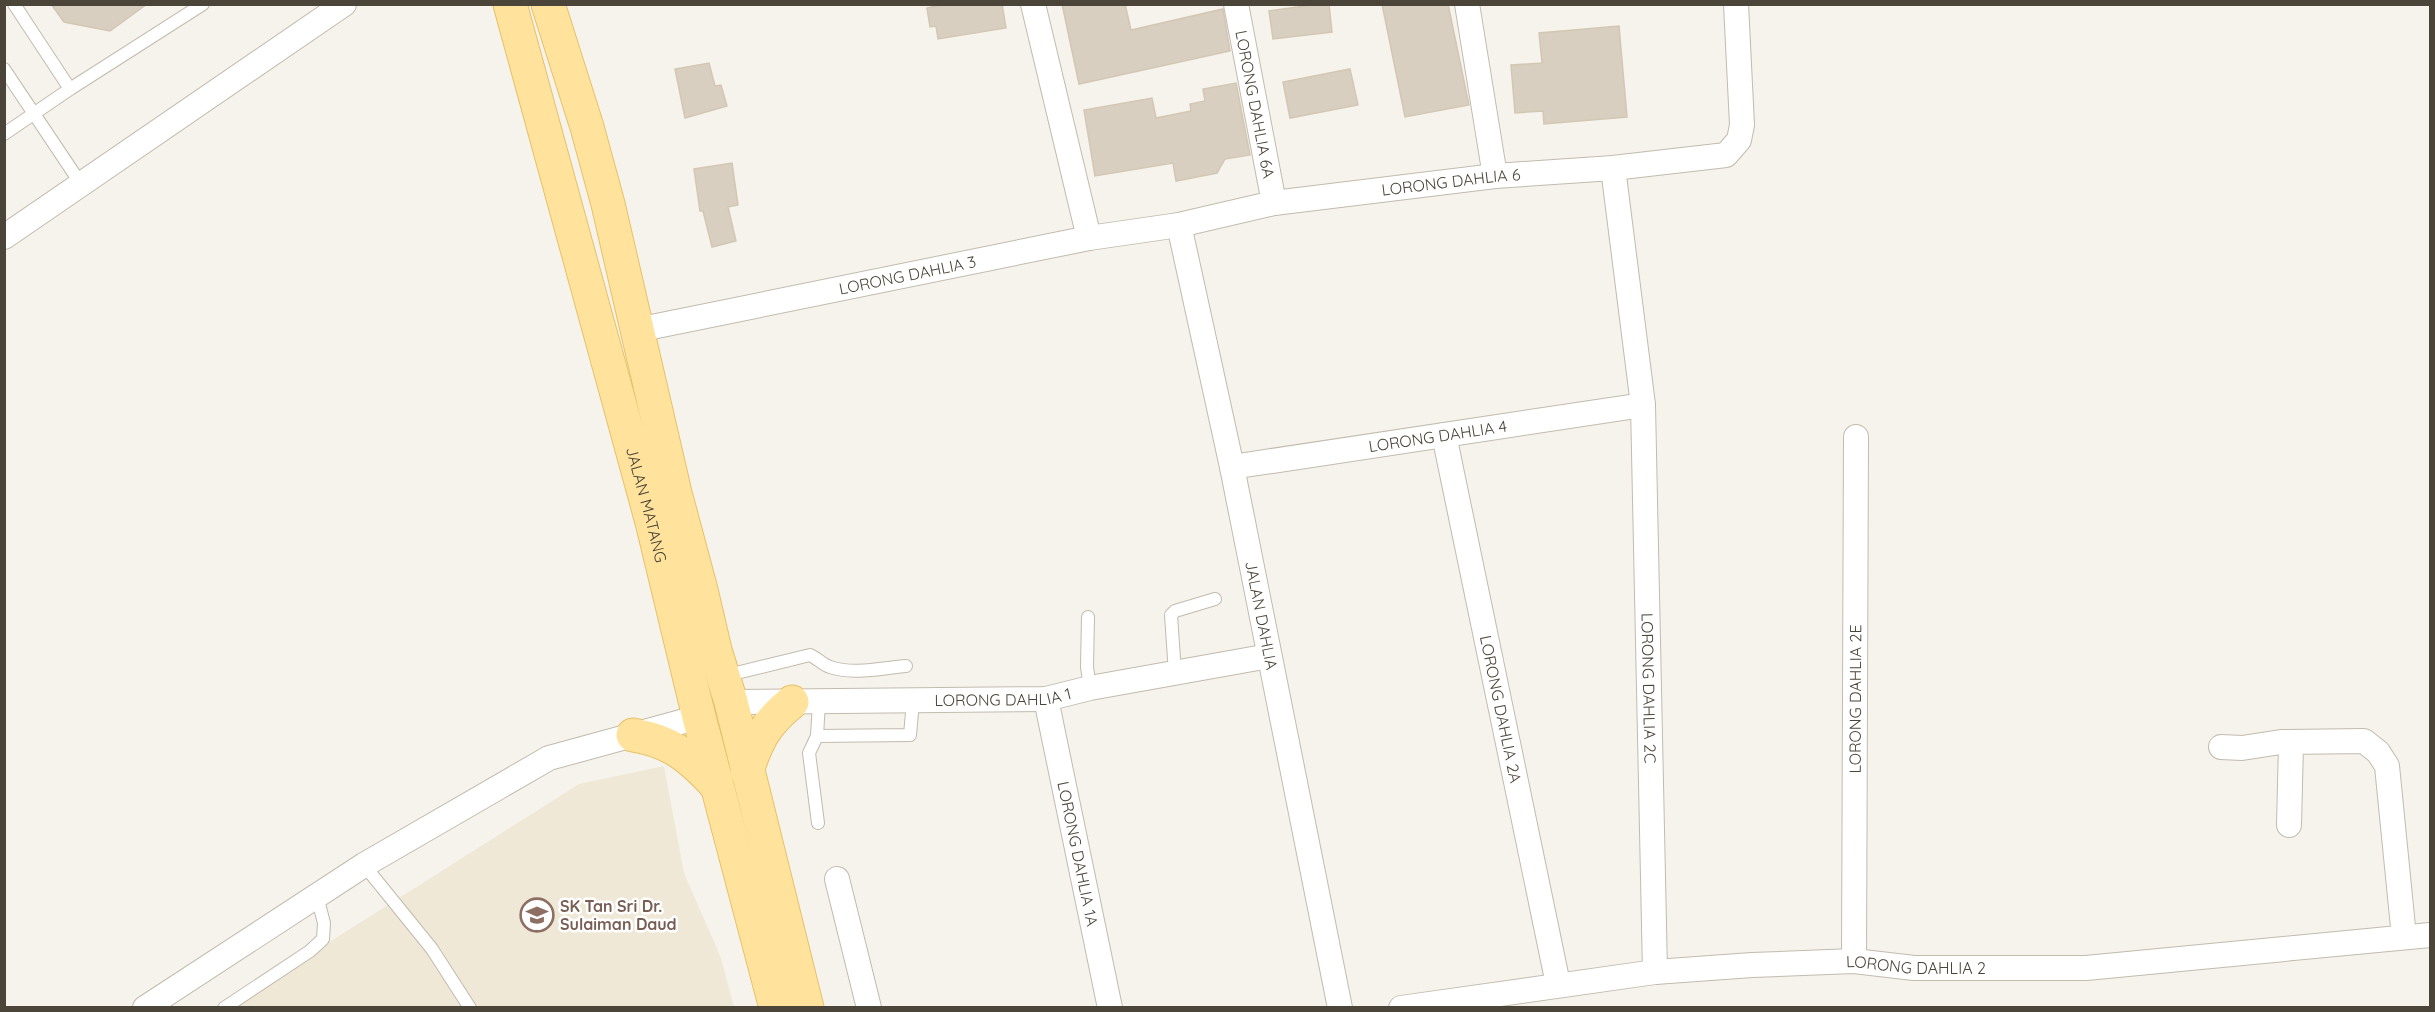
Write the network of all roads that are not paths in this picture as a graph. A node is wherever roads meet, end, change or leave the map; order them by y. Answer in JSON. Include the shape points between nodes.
{"nodes":[{"id":1,"x":14,"y":4,"type":"edge"},
{"id":2,"x":203,"y":4,"type":"edge"},
{"id":3,"x":344,"y":4,"type":"edge"},
{"id":4,"x":510,"y":4,"type":"edge"},
{"id":5,"x":548,"y":4,"type":"edge"},
{"id":6,"x":1033,"y":4,"type":"edge"},
{"id":7,"x":1236,"y":4,"type":"edge"},
{"id":8,"x":1467,"y":4,"type":"edge"},
{"id":9,"x":1736,"y":4,"type":"edge"},
{"id":10,"x":4,"y":69,"type":"edge"},
{"id":11,"x":70,"y":89,"type":"junction"},
{"id":12,"x":34,"y":114,"type":"junction"},
{"id":13,"x":4,"y":134,"type":"edge"},
{"id":14,"x":1613,"y":168,"type":"junction"},
{"id":15,"x":1495,"y":176,"type":"junction"},
{"id":16,"x":81,"y":184,"type":"junction"},
{"id":17,"x":1274,"y":203,"type":"junction"},
{"id":18,"x":1179,"y":225,"type":"junction"},
{"id":19,"x":4,"y":237,"type":"edge"},
{"id":20,"x":1089,"y":238,"type":"junction"},
{"id":21,"x":637,"y":330,"type":"junction"},
{"id":22,"x":1643,"y":405,"type":"junction"},
{"id":23,"x":1444,"y":435,"type":"junction"},
{"id":24,"x":1856,"y":437,"type":"dead end"},
{"id":25,"x":1232,"y":467,"type":"junction"},
{"id":26,"x":1215,"y":599,"type":"dead end"},
{"id":27,"x":1088,"y":617,"type":"dead end"},
{"id":28,"x":1269,"y":656,"type":"junction"},
{"id":29,"x":906,"y":666,"type":"dead end"},
{"id":30,"x":1175,"y":673,"type":"junction"},
{"id":31,"x":723,"y":676,"type":"junction"},
{"id":32,"x":1090,"y":688,"type":"junction"},
{"id":33,"x":1046,"y":699,"type":"junction"},
{"id":34,"x":913,"y":701,"type":"junction"},
{"id":35,"x":805,"y":702,"type":"junction"},
{"id":36,"x":699,"y":717,"type":"junction"},
{"id":37,"x":633,"y":735,"type":"junction"},
{"id":38,"x":818,"y":736,"type":"junction"},
{"id":39,"x":2291,"y":744,"type":"junction"},
{"id":40,"x":2222,"y":747,"type":"dead end"},
{"id":41,"x":747,"y":771,"type":"junction"},
{"id":42,"x":717,"y":786,"type":"junction"},
{"id":43,"x":818,"y":823,"type":"dead end"},
{"id":44,"x":2289,"y":825,"type":"dead end"},
{"id":45,"x":364,"y":865,"type":"junction"},
{"id":46,"x":837,"y":879,"type":"dead end"},
{"id":47,"x":317,"y":896,"type":"junction"},
{"id":48,"x":2430,"y":935,"type":"edge"},
{"id":49,"x":2404,"y":937,"type":"junction"},
{"id":50,"x":1854,"y":961,"type":"junction"},
{"id":51,"x":1655,"y":972,"type":"junction"},
{"id":52,"x":1558,"y":984,"type":"junction"},
{"id":53,"x":149,"y":1006,"type":"edge"},
{"id":54,"x":224,"y":1008,"type":"edge"},
{"id":55,"x":470,"y":1008,"type":"edge"},
{"id":56,"x":776,"y":1008,"type":"edge"},
{"id":57,"x":807,"y":1008,"type":"edge"},
{"id":58,"x":869,"y":1008,"type":"edge"},
{"id":59,"x":1110,"y":1008,"type":"edge"},
{"id":60,"x":1340,"y":1008,"type":"edge"},
{"id":61,"x":1401,"y":1008,"type":"edge"}],
"edges":[{"from":1,"to":11,"type":"lane"},
{"from":2,"to":11,"type":"lane"},
{"from":3,"to":16,"type":"street"},
{"from":4,"to":36,"type":"main road","name":"JALAN MATANG","via":[[652,522]]},
{"from":5,"to":21,"type":"main road","name":"JALAN MATANG","via":[[587,127]]},
{"from":6,"to":20,"type":"street"},
{"from":7,"to":17,"type":"street","name":"LORONG DAHLIA 6A"},
{"from":8,"to":15,"type":"street"},
{"from":9,"to":14,"type":"street","name":"LORONG DAHLIA 6","via":[[1742,125],[1739,140],[1726,155]]},
{"from":10,"to":12,"type":"lane"},
{"from":11,"to":12,"type":"lane"},
{"from":12,"to":13,"type":"lane"},
{"from":12,"to":16,"type":"lane"},
{"from":14,"to":15,"type":"street","name":"LORONG DAHLIA 6"},
{"from":14,"to":22,"type":"street","name":"LORONG DAHLIA 2C"},
{"from":15,"to":17,"type":"street","name":"LORONG DAHLIA 6"},
{"from":16,"to":19,"type":"street"},
{"from":17,"to":18,"type":"street","name":"LORONG DAHLIA 6"},
{"from":18,"to":20,"type":"street","name":"LORONG DAHLIA 3"},
{"from":18,"to":25,"type":"street","name":"JALAN DAHLIA"},
{"from":20,"to":21,"type":"street","name":"LORONG DAHLIA 3"},
{"from":21,"to":31,"type":"main road","name":"JALAN MATANG"},
{"from":22,"to":23,"type":"street","name":"LORONG DAHLIA 4"},
{"from":22,"to":51,"type":"street","name":"LORONG DAHLIA 2C"},
{"from":23,"to":25,"type":"street","name":"LORONG DAHLIA 4"},
{"from":23,"to":52,"type":"street","name":"LORONG DAHLIA 2A"},
{"from":24,"to":50,"type":"street","name":"LORONG DAHLIA 2E"},
{"from":25,"to":28,"type":"street","name":"JALAN DAHLIA"},
{"from":26,"to":30,"type":"lane","via":[[1175,610],[1171,615]]},
{"from":27,"to":32,"type":"lane"},
{"from":28,"to":30,"type":"street","name":"LORONG DAHLIA 1"},
{"from":28,"to":60,"type":"street","name":"JALAN DAHLIA"},
{"from":29,"to":31,"type":"lane","via":[[845,671],[827,667],[810,655]]},
{"from":30,"to":32,"type":"street","name":"LORONG DAHLIA 1"},
{"from":31,"to":35,"type":"street","name":"LORONG DAHLIA 1"},
{"from":31,"to":36,"type":"main road","via":[[721,701],[709,714]]},
{"from":31,"to":41,"type":"main road","name":"JALAN MATANG"},
{"from":32,"to":33,"type":"street","name":"LORONG DAHLIA 1"},
{"from":33,"to":34,"type":"street","name":"LORONG DAHLIA 1"},
{"from":33,"to":59,"type":"street","name":"LORONG DAHLIA 1A"},
{"from":34,"to":35,"type":"street","name":"LORONG DAHLIA 1"},
{"from":34,"to":38,"type":"lane","via":[[910,735]]},
{"from":35,"to":38,"type":"lane"},
{"from":35,"to":41,"type":"main road","via":[[767,726]]},
{"from":36,"to":37,"type":"street"},
{"from":36,"to":42,"type":"main road","name":"JALAN MATANG"},
{"from":37,"to":42,"type":"main road","via":[[655,738],[675,748],[694,760]]},
{"from":37,"to":45,"type":"street","via":[[549,758]]},
{"from":38,"to":43,"type":"lane","via":[[809,753]]},
{"from":39,"to":40,"type":"street"},
{"from":39,"to":44,"type":"street"},
{"from":39,"to":49,"type":"street","via":[[2364,741],[2387,766]]},
{"from":41,"to":57,"type":"main road","name":"JALAN MATANG"},
{"from":42,"to":56,"type":"main road","name":"JALAN MATANG"},
{"from":45,"to":47,"type":"street"},
{"from":45,"to":55,"type":"lane","via":[[432,949]]},
{"from":46,"to":58,"type":"street"},
{"from":47,"to":53,"type":"street"},
{"from":47,"to":54,"type":"lane","via":[[324,923],[323,939]]},
{"from":48,"to":49,"type":"street","name":"LORONG DAHLIA 2"},
{"from":49,"to":50,"type":"street","name":"LORONG DAHLIA 2","via":[[2086,968],[1914,968]]},
{"from":50,"to":51,"type":"street","name":"LORONG DAHLIA 2"},
{"from":51,"to":52,"type":"street","name":"LORONG DAHLIA 2"},
{"from":52,"to":61,"type":"street","name":"LORONG DAHLIA 2"}]}
